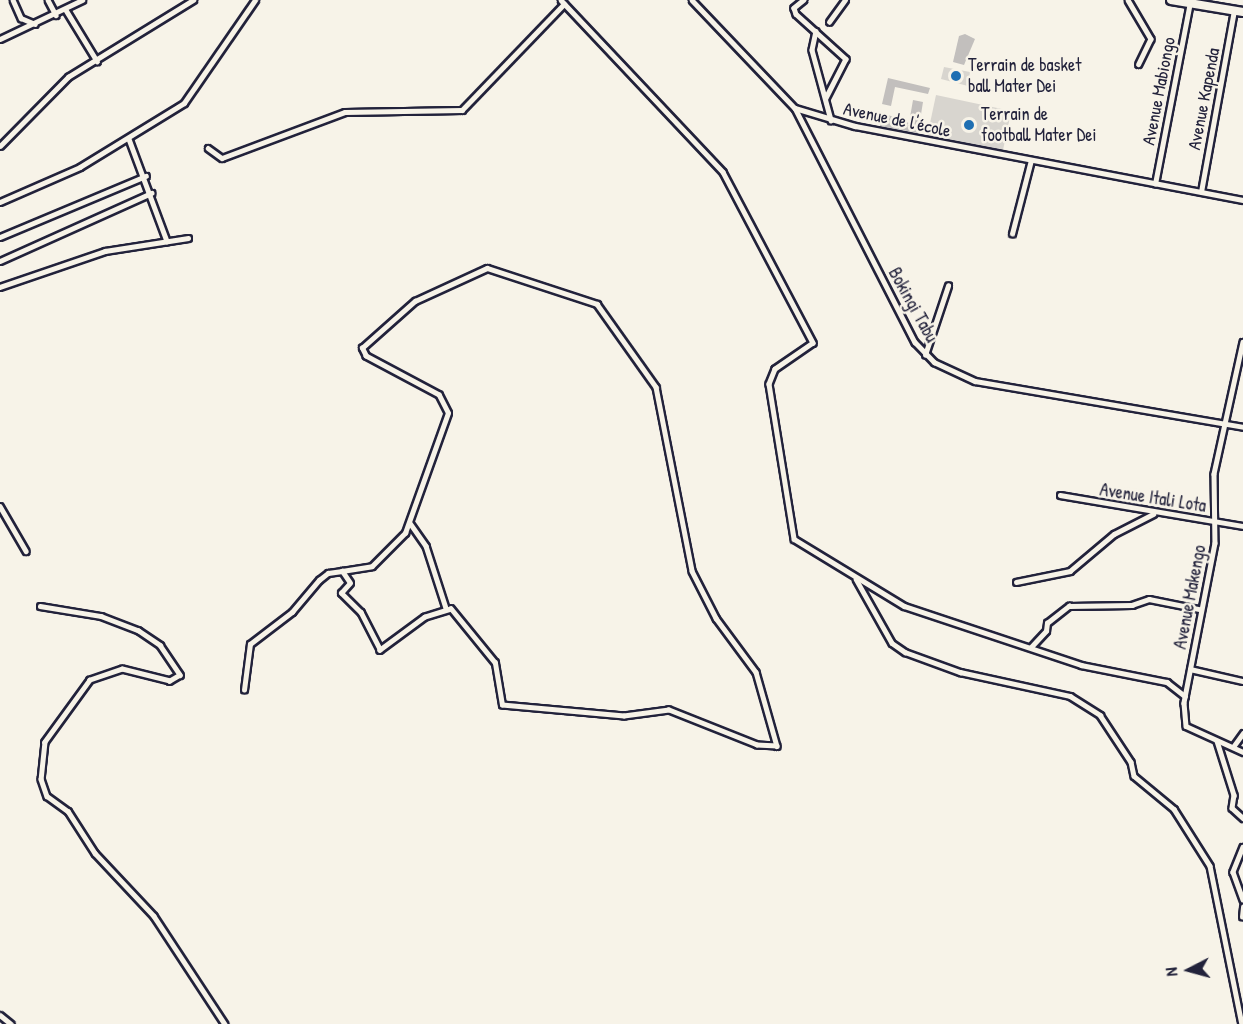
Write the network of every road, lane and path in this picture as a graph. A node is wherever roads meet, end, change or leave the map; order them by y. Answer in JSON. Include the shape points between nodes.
{"nodes":[{"id":1,"x":13,"y":0,"type":"edge"},
{"id":2,"x":48,"y":0,"type":"edge"},
{"id":3,"x":82,"y":0,"type":"edge"},
{"id":4,"x":193,"y":0,"type":"edge"},
{"id":5,"x":255,"y":0,"type":"edge"},
{"id":6,"x":692,"y":0,"type":"edge"},
{"id":7,"x":804,"y":0,"type":"edge"},
{"id":8,"x":845,"y":0,"type":"edge"},
{"id":9,"x":1128,"y":0,"type":"edge"},
{"id":10,"x":1171,"y":0,"type":"edge"},
{"id":11,"x":562,"y":2,"type":"edge"},
{"id":12,"x":1190,"y":3,"type":"junction"},
{"id":13,"x":66,"y":10,"type":"junction"},
{"id":14,"x":1239,"y":12,"type":"edge"},
{"id":15,"x":56,"y":15,"type":"junction"},
{"id":16,"x":829,"y":22,"type":"dead end"},
{"id":17,"x":35,"y":24,"type":"junction"},
{"id":18,"x":816,"y":32,"type":"junction"},
{"id":19,"x":0,"y":39,"type":"edge"},
{"id":20,"x":97,"y":61,"type":"junction"},
{"id":21,"x":1139,"y":64,"type":"dead end"},
{"id":22,"x":826,"y":98,"type":"junction"},
{"id":23,"x":795,"y":108,"type":"junction"},
{"id":24,"x":831,"y":120,"type":"junction"},
{"id":25,"x":129,"y":139,"type":"junction"},
{"id":26,"x":0,"y":146,"type":"edge"},
{"id":27,"x":208,"y":148,"type":"dead end"},
{"id":28,"x":1031,"y":160,"type":"junction"},
{"id":29,"x":146,"y":176,"type":"junction"},
{"id":30,"x":1155,"y":184,"type":"junction"},
{"id":31,"x":1200,"y":192,"type":"junction"},
{"id":32,"x":152,"y":193,"type":"junction"},
{"id":33,"x":1243,"y":200,"type":"edge"},
{"id":34,"x":0,"y":202,"type":"edge"},
{"id":35,"x":1012,"y":234,"type":"dead end"},
{"id":36,"x":0,"y":237,"type":"edge"},
{"id":37,"x":188,"y":238,"type":"dead end"},
{"id":38,"x":167,"y":241,"type":"junction"},
{"id":39,"x":0,"y":261,"type":"edge"},
{"id":40,"x":948,"y":286,"type":"dead end"},
{"id":41,"x":0,"y":287,"type":"edge"},
{"id":42,"x":1243,"y":342,"type":"edge"},
{"id":43,"x":925,"y":355,"type":"junction"},
{"id":44,"x":1227,"y":423,"type":"junction"},
{"id":45,"x":1243,"y":427,"type":"edge"},
{"id":46,"x":1060,"y":495,"type":"dead end"},
{"id":47,"x":0,"y":506,"type":"edge"},
{"id":48,"x":1153,"y":514,"type":"junction"},
{"id":49,"x":1211,"y":520,"type":"junction"},
{"id":50,"x":410,"y":523,"type":"junction"},
{"id":51,"x":1243,"y":526,"type":"edge"},
{"id":52,"x":26,"y":551,"type":"dead end"},
{"id":53,"x":342,"y":571,"type":"junction"},
{"id":54,"x":855,"y":577,"type":"junction"},
{"id":55,"x":1016,"y":582,"type":"dead end"},
{"id":56,"x":40,"y":606,"type":"dead end"},
{"id":57,"x":446,"y":608,"type":"junction"},
{"id":58,"x":1199,"y":609,"type":"junction"},
{"id":59,"x":1031,"y":647,"type":"junction"},
{"id":60,"x":1190,"y":669,"type":"junction"},
{"id":61,"x":1243,"y":681,"type":"edge"},
{"id":62,"x":244,"y":690,"type":"dead end"},
{"id":63,"x":1185,"y":696,"type":"junction"},
{"id":64,"x":1243,"y":733,"type":"edge"},
{"id":65,"x":1217,"y":741,"type":"junction"},
{"id":66,"x":1233,"y":747,"type":"junction"},
{"id":67,"x":1243,"y":752,"type":"edge"},
{"id":68,"x":1243,"y":818,"type":"edge"},
{"id":69,"x":1243,"y":847,"type":"edge"},
{"id":70,"x":1243,"y":899,"type":"edge"},
{"id":71,"x":1243,"y":908,"type":"edge"},
{"id":72,"x":1242,"y":917,"type":"edge"},
{"id":73,"x":0,"y":1015,"type":"edge"},
{"id":74,"x":11,"y":1024,"type":"edge"},
{"id":75,"x":225,"y":1024,"type":"edge"},
{"id":76,"x":1242,"y":1024,"type":"edge"}],
"edges":[{"from":1,"to":17,"type":"street","via":[[21,18]]},
{"from":2,"to":15,"type":"street"},
{"from":3,"to":13,"type":"street"},
{"from":4,"to":20,"type":"street"},
{"from":5,"to":25,"type":"street","via":[[184,103]]},
{"from":6,"to":23,"type":"street","name":"Bokingi Tabu"},
{"from":7,"to":18,"type":"street","via":[[795,12]]},
{"from":8,"to":16,"type":"street"},
{"from":9,"to":21,"type":"street","via":[[1151,39]]},
{"from":10,"to":12,"type":"highway"},
{"from":11,"to":27,"type":"street","via":[[462,110],[345,112],[222,158]]},
{"from":11,"to":54,"type":"street","via":[[723,172],[813,343],[770,376],[791,533]]},
{"from":12,"to":14,"type":"highway"},
{"from":12,"to":30,"type":"street","name":"Avenue Mabiongo"},
{"from":13,"to":15,"type":"street"},
{"from":13,"to":20,"type":"street"},
{"from":14,"to":31,"type":"street","name":"Avenue Kapenda"},
{"from":15,"to":17,"type":"street"},
{"from":17,"to":19,"type":"street"},
{"from":18,"to":22,"type":"street","via":[[812,50]]},
{"from":18,"to":22,"type":"street","via":[[846,59]]},
{"from":20,"to":26,"type":"street","via":[[68,77]]},
{"from":22,"to":24,"type":"street"},
{"from":23,"to":24,"type":"street","name":"Avenue de l'école"},
{"from":23,"to":43,"type":"street","name":"Bokingi Tabu"},
{"from":24,"to":28,"type":"street","name":"Avenue de l'école"},
{"from":25,"to":29,"type":"street"},
{"from":25,"to":34,"type":"street"},
{"from":28,"to":30,"type":"street","name":"Avenue de l'école"},
{"from":28,"to":35,"type":"street"},
{"from":29,"to":32,"type":"street"},
{"from":29,"to":36,"type":"street"},
{"from":30,"to":31,"type":"street","name":"Avenue de l'école"},
{"from":31,"to":33,"type":"street","name":"Avenue de l'école"},
{"from":32,"to":38,"type":"street"},
{"from":32,"to":39,"type":"street"},
{"from":37,"to":38,"type":"street"},
{"from":38,"to":41,"type":"street","via":[[105,251]]},
{"from":40,"to":43,"type":"street"},
{"from":42,"to":44,"type":"street","name":"Avenue Makengo"},
{"from":43,"to":44,"type":"street","name":"Bokingi Tabu","via":[[953,375],[975,381]]},
{"from":44,"to":45,"type":"street","name":"Bokingi Tabu"},
{"from":44,"to":49,"type":"street","name":"Avenue Makengo","via":[[1214,474]]},
{"from":46,"to":48,"type":"street","name":"Avenue Itali Lota"},
{"from":47,"to":52,"type":"street"},
{"from":48,"to":49,"type":"street","name":"Avenue Itali Lota"},
{"from":48,"to":55,"type":"street","via":[[1114,534],[1070,572]]},
{"from":49,"to":51,"type":"street","name":"Avenue Itali Lota"},
{"from":49,"to":58,"type":"street","name":"Avenue Makengo","via":[[1215,543]]},
{"from":50,"to":53,"type":"street","via":[[376,564]]},
{"from":50,"to":57,"type":"street","via":[[426,546]]},
{"from":50,"to":57,"type":"street","via":[[448,405],[363,354],[371,336],[415,302],[482,268],[597,304],[656,387],[692,571],[716,618],[755,671],[777,746],[759,746],[669,710],[624,716],[502,705],[495,663]]},
{"from":53,"to":57,"type":"street","via":[[350,583],[341,593],[361,613],[380,650]]},
{"from":53,"to":62,"type":"street","via":[[319,580],[292,612],[250,644]]},
{"from":54,"to":59,"type":"street","via":[[904,606]]},
{"from":54,"to":76,"type":"street","via":[[892,643],[905,652],[960,672],[1073,697],[1100,715],[1131,762],[1135,777],[1174,809],[1210,866]]},
{"from":56,"to":75,"type":"street","via":[[101,616],[138,630],[160,645],[180,675],[170,681],[122,669],[90,680],[45,742],[41,779],[47,796],[68,811],[95,853],[154,916]]},
{"from":58,"to":59,"type":"street","via":[[1149,599],[1132,605],[1069,606],[1047,623],[1046,631]]},
{"from":58,"to":60,"type":"street","name":"Avenue Makengo"},
{"from":59,"to":63,"type":"street","via":[[1081,665],[1155,678],[1176,686]]},
{"from":60,"to":61,"type":"street"},
{"from":60,"to":63,"type":"street","name":"Avenue Makengo"},
{"from":63,"to":65,"type":"street","name":"Avenue Makengo","via":[[1185,725]]},
{"from":64,"to":66,"type":"street"},
{"from":65,"to":66,"type":"street","name":"Avenue Makengo"},
{"from":65,"to":68,"type":"street","via":[[1234,795],[1232,808]]},
{"from":66,"to":67,"type":"street","name":"Avenue Makengo"},
{"from":69,"to":70,"type":"street","via":[[1233,872]]},
{"from":71,"to":72,"type":"street"},
{"from":73,"to":74,"type":"street"}]}
